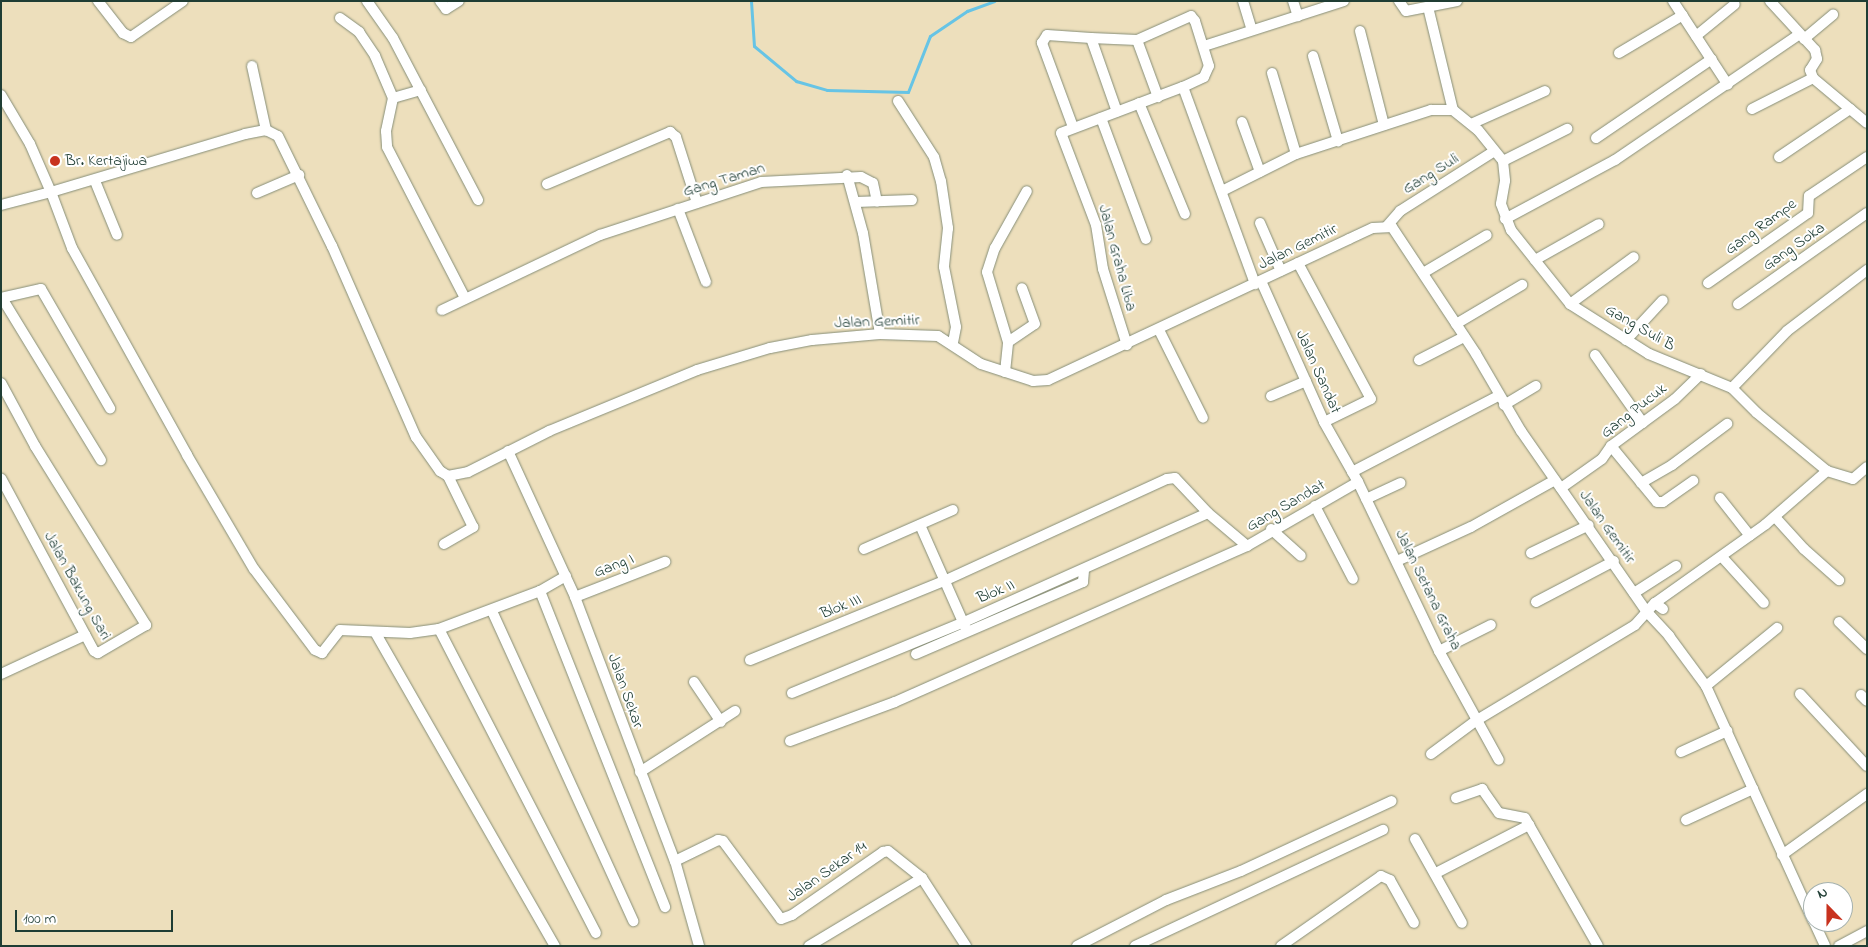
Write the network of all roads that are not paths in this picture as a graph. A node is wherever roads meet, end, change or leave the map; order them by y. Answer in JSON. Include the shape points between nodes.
{"nodes":[{"id":1,"x":98,"y":1,"type":"edge"},
{"id":2,"x":367,"y":1,"type":"edge"},
{"id":3,"x":440,"y":1,"type":"edge"},
{"id":4,"x":459,"y":1,"type":"edge"},
{"id":5,"x":1243,"y":1,"type":"edge"},
{"id":6,"x":1293,"y":1,"type":"edge"},
{"id":7,"x":1399,"y":1,"type":"edge"},
{"id":8,"x":1457,"y":1,"type":"edge"},
{"id":9,"x":1673,"y":1,"type":"edge"},
{"id":10,"x":1770,"y":1,"type":"edge"},
{"id":11,"x":180,"y":2,"type":"edge"},
{"id":12,"x":1342,"y":2,"type":"edge"},
{"id":13,"x":1735,"y":4,"type":"dead end"},
{"id":14,"x":1428,"y":7,"type":"junction"},
{"id":15,"x":1682,"y":15,"type":"junction"},
{"id":16,"x":1833,"y":15,"type":"dead end"},
{"id":17,"x":1298,"y":16,"type":"junction"},
{"id":18,"x":340,"y":18,"type":"dead end"},
{"id":19,"x":1252,"y":30,"type":"junction"},
{"id":20,"x":1360,"y":31,"type":"dead end"},
{"id":21,"x":1696,"y":36,"type":"junction"},
{"id":22,"x":1801,"y":37,"type":"junction"},
{"id":23,"x":1091,"y":38,"type":"junction"},
{"id":24,"x":1137,"y":40,"type":"junction"},
{"id":25,"x":1204,"y":46,"type":"junction"},
{"id":26,"x":1620,"y":53,"type":"dead end"},
{"id":27,"x":1313,"y":56,"type":"dead end"},
{"id":28,"x":1712,"y":59,"type":"junction"},
{"id":29,"x":252,"y":66,"type":"dead end"},
{"id":30,"x":1272,"y":73,"type":"dead end"},
{"id":31,"x":1813,"y":78,"type":"junction"},
{"id":32,"x":1728,"y":86,"type":"junction"},
{"id":33,"x":1183,"y":87,"type":"junction"},
{"id":34,"x":421,"y":90,"type":"junction"},
{"id":35,"x":1545,"y":91,"type":"dead end"},
{"id":36,"x":1,"y":95,"type":"edge"},
{"id":37,"x":1158,"y":97,"type":"junction"},
{"id":38,"x":393,"y":98,"type":"junction"},
{"id":39,"x":898,"y":101,"type":"dead end"},
{"id":40,"x":1140,"y":103,"type":"junction"},
{"id":41,"x":1752,"y":108,"type":"dead end"},
{"id":42,"x":1850,"y":109,"type":"junction"},
{"id":43,"x":1453,"y":110,"type":"junction"},
{"id":44,"x":1117,"y":112,"type":"junction"},
{"id":45,"x":1101,"y":118,"type":"junction"},
{"id":46,"x":1242,"y":122,"type":"dead end"},
{"id":47,"x":1867,"y":123,"type":"edge"},
{"id":48,"x":1471,"y":124,"type":"junction"},
{"id":49,"x":1384,"y":125,"type":"junction"},
{"id":50,"x":1073,"y":127,"type":"junction"},
{"id":51,"x":1567,"y":129,"type":"dead end"},
{"id":52,"x":266,"y":130,"type":"junction"},
{"id":53,"x":1596,"y":138,"type":"dead end"},
{"id":54,"x":1338,"y":141,"type":"junction"},
{"id":55,"x":1493,"y":152,"type":"junction"},
{"id":56,"x":1296,"y":154,"type":"junction"},
{"id":57,"x":1867,"y":157,"type":"edge"},
{"id":58,"x":1779,"y":158,"type":"dead end"},
{"id":59,"x":1503,"y":161,"type":"junction"},
{"id":60,"x":1260,"y":172,"type":"junction"},
{"id":61,"x":299,"y":176,"type":"junction"},
{"id":62,"x":847,"y":176,"type":"junction"},
{"id":63,"x":95,"y":181,"type":"junction"},
{"id":64,"x":547,"y":184,"type":"dead end"},
{"id":65,"x":1027,"y":191,"type":"dead end"},
{"id":66,"x":1222,"y":191,"type":"junction"},
{"id":67,"x":51,"y":192,"type":"junction"},
{"id":68,"x":257,"y":193,"type":"dead end"},
{"id":69,"x":478,"y":200,"type":"dead end"},
{"id":70,"x":912,"y":200,"type":"dead end"},
{"id":71,"x":856,"y":202,"type":"junction"},
{"id":72,"x":877,"y":202,"type":"junction"},
{"id":73,"x":698,"y":204,"type":"junction"},
{"id":74,"x":1,"y":205,"type":"edge"},
{"id":75,"x":678,"y":209,"type":"junction"},
{"id":76,"x":1867,"y":213,"type":"edge"},
{"id":77,"x":1185,"y":214,"type":"dead end"},
{"id":78,"x":1505,"y":219,"type":"junction"},
{"id":79,"x":1260,"y":223,"type":"dead end"},
{"id":80,"x":1599,"y":224,"type":"dead end"},
{"id":81,"x":1387,"y":226,"type":"junction"},
{"id":82,"x":117,"y":235,"type":"dead end"},
{"id":83,"x":1487,"y":235,"type":"dead end"},
{"id":84,"x":1146,"y":238,"type":"dead end"},
{"id":85,"x":1634,"y":257,"type":"dead end"},
{"id":86,"x":1535,"y":260,"type":"junction"},
{"id":87,"x":1298,"y":263,"type":"junction"},
{"id":88,"x":1867,"y":270,"type":"edge"},
{"id":89,"x":1281,"y":271,"type":"junction"},
{"id":90,"x":1423,"y":273,"type":"junction"},
{"id":91,"x":706,"y":282,"type":"dead end"},
{"id":92,"x":1258,"y":283,"type":"junction"},
{"id":93,"x":1708,"y":283,"type":"dead end"},
{"id":94,"x":1522,"y":285,"type":"dead end"},
{"id":95,"x":1022,"y":288,"type":"dead end"},
{"id":96,"x":2,"y":298,"type":"edge"},
{"id":97,"x":465,"y":298,"type":"junction"},
{"id":98,"x":1663,"y":300,"type":"dead end"},
{"id":99,"x":1570,"y":304,"type":"junction"},
{"id":100,"x":1738,"y":304,"type":"dead end"},
{"id":101,"x":442,"y":310,"type":"dead end"},
{"id":102,"x":1456,"y":324,"type":"junction"},
{"id":103,"x":1159,"y":330,"type":"junction"},
{"id":104,"x":880,"y":334,"type":"junction"},
{"id":105,"x":1464,"y":337,"type":"junction"},
{"id":106,"x":1626,"y":340,"type":"junction"},
{"id":107,"x":1008,"y":342,"type":"junction"},
{"id":108,"x":953,"y":343,"type":"junction"},
{"id":109,"x":1127,"y":345,"type":"junction"},
{"id":110,"x":1595,"y":355,"type":"dead end"},
{"id":111,"x":1419,"y":360,"type":"dead end"},
{"id":112,"x":1005,"y":372,"type":"junction"},
{"id":113,"x":1701,"y":374,"type":"junction"},
{"id":114,"x":1306,"y":381,"type":"junction"},
{"id":115,"x":1,"y":383,"type":"edge"},
{"id":116,"x":1536,"y":386,"type":"dead end"},
{"id":117,"x":1732,"y":388,"type":"junction"},
{"id":118,"x":1271,"y":396,"type":"dead end"},
{"id":119,"x":1501,"y":400,"type":"junction"},
{"id":120,"x":110,"y":408,"type":"dead end"},
{"id":121,"x":1203,"y":418,"type":"dead end"},
{"id":122,"x":1324,"y":422,"type":"junction"},
{"id":123,"x":1642,"y":423,"type":"junction"},
{"id":124,"x":1727,"y":424,"type":"dead end"},
{"id":125,"x":1612,"y":446,"type":"junction"},
{"id":126,"x":508,"y":451,"type":"junction"},
{"id":127,"x":101,"y":460,"type":"dead end"},
{"id":128,"x":1867,"y":467,"type":"edge"},
{"id":129,"x":1827,"y":471,"type":"junction"},
{"id":130,"x":1352,"y":472,"type":"junction"},
{"id":131,"x":453,"y":476,"type":"junction"},
{"id":132,"x":1,"y":478,"type":"edge"},
{"id":133,"x":1693,"y":481,"type":"dead end"},
{"id":134,"x":1358,"y":482,"type":"junction"},
{"id":135,"x":1400,"y":483,"type":"dead end"},
{"id":136,"x":1641,"y":483,"type":"junction"},
{"id":137,"x":1558,"y":484,"type":"junction"},
{"id":138,"x":1720,"y":498,"type":"dead end"},
{"id":139,"x":1366,"y":500,"type":"junction"},
{"id":140,"x":1315,"y":506,"type":"junction"},
{"id":141,"x":953,"y":510,"type":"dead end"},
{"id":142,"x":1208,"y":513,"type":"junction"},
{"id":143,"x":1775,"y":517,"type":"junction"},
{"id":144,"x":920,"y":525,"type":"junction"},
{"id":145,"x":1589,"y":525,"type":"junction"},
{"id":146,"x":1271,"y":530,"type":"junction"},
{"id":147,"x":1750,"y":536,"type":"junction"},
{"id":148,"x":444,"y":544,"type":"dead end"},
{"id":149,"x":1247,"y":546,"type":"junction"},
{"id":150,"x":864,"y":549,"type":"dead end"},
{"id":151,"x":1531,"y":553,"type":"dead end"},
{"id":152,"x":1301,"y":556,"type":"dead end"},
{"id":153,"x":1722,"y":557,"type":"junction"},
{"id":154,"x":1397,"y":561,"type":"junction"},
{"id":155,"x":1614,"y":561,"type":"junction"},
{"id":156,"x":664,"y":562,"type":"dead end"},
{"id":157,"x":1676,"y":566,"type":"dead end"},
{"id":158,"x":566,"y":576,"type":"junction"},
{"id":159,"x":1353,"y":579,"type":"dead end"},
{"id":160,"x":1840,"y":580,"type":"dead end"},
{"id":161,"x":944,"y":581,"type":"junction"},
{"id":162,"x":540,"y":591,"type":"junction"},
{"id":163,"x":1634,"y":593,"type":"junction"},
{"id":164,"x":575,"y":597,"type":"junction"},
{"id":165,"x":1536,"y":602,"type":"dead end"},
{"id":166,"x":1764,"y":603,"type":"dead end"},
{"id":167,"x":492,"y":611,"type":"junction"},
{"id":168,"x":1646,"y":612,"type":"junction"},
{"id":169,"x":1839,"y":622,"type":"dead end"},
{"id":170,"x":1491,"y":625,"type":"dead end"},
{"id":171,"x":964,"y":627,"type":"junction"},
{"id":172,"x":1777,"y":628,"type":"dead end"},
{"id":173,"x":439,"y":629,"type":"junction"},
{"id":174,"x":375,"y":632,"type":"junction"},
{"id":175,"x":85,"y":635,"type":"junction"},
{"id":176,"x":1867,"y":649,"type":"edge"},
{"id":177,"x":1439,"y":650,"type":"junction"},
{"id":178,"x":916,"y":654,"type":"dead end"},
{"id":179,"x":750,"y":660,"type":"dead end"},
{"id":180,"x":1,"y":674,"type":"edge"},
{"id":181,"x":694,"y":682,"type":"dead end"},
{"id":182,"x":1706,"y":686,"type":"junction"},
{"id":183,"x":792,"y":693,"type":"dead end"},
{"id":184,"x":1800,"y":694,"type":"dead end"},
{"id":185,"x":735,"y":711,"type":"dead end"},
{"id":186,"x":1477,"y":720,"type":"junction"},
{"id":187,"x":721,"y":722,"type":"junction"},
{"id":188,"x":1727,"y":731,"type":"junction"},
{"id":189,"x":790,"y":741,"type":"dead end"},
{"id":190,"x":1681,"y":752,"type":"dead end"},
{"id":191,"x":1431,"y":754,"type":"dead end"},
{"id":192,"x":1499,"y":760,"type":"dead end"},
{"id":193,"x":1867,"y":766,"type":"edge"},
{"id":194,"x":640,"y":772,"type":"junction"},
{"id":195,"x":1753,"y":789,"type":"junction"},
{"id":196,"x":1867,"y":794,"type":"edge"},
{"id":197,"x":1456,"y":798,"type":"dead end"},
{"id":198,"x":1392,"y":801,"type":"dead end"},
{"id":199,"x":1686,"y":820,"type":"dead end"},
{"id":200,"x":1529,"y":825,"type":"junction"},
{"id":201,"x":1383,"y":830,"type":"dead end"},
{"id":202,"x":1415,"y":839,"type":"dead end"},
{"id":203,"x":1782,"y":854,"type":"junction"},
{"id":204,"x":675,"y":861,"type":"junction"},
{"id":205,"x":1436,"y":873,"type":"junction"},
{"id":206,"x":922,"y":878,"type":"junction"},
{"id":207,"x":1803,"y":899,"type":"edge"},
{"id":208,"x":664,"y":907,"type":"dead end"},
{"id":209,"x":633,"y":921,"type":"dead end"},
{"id":210,"x":1414,"y":923,"type":"dead end"},
{"id":211,"x":1462,"y":923,"type":"dead end"},
{"id":212,"x":1867,"y":930,"type":"edge"},
{"id":213,"x":1818,"y":932,"type":"edge"},
{"id":214,"x":596,"y":933,"type":"dead end"},
{"id":215,"x":555,"y":946,"type":"edge"},
{"id":216,"x":699,"y":946,"type":"edge"},
{"id":217,"x":809,"y":946,"type":"edge"},
{"id":218,"x":966,"y":946,"type":"edge"},
{"id":219,"x":1077,"y":946,"type":"edge"},
{"id":220,"x":1135,"y":946,"type":"edge"},
{"id":221,"x":1281,"y":946,"type":"edge"},
{"id":222,"x":1598,"y":946,"type":"edge"},
{"id":223,"x":1825,"y":946,"type":"edge"},
{"id":224,"x":1839,"y":946,"type":"edge"}],
"edges":[{"from":1,"to":11,"type":"street","via":[[123,33],[131,36]]},
{"from":2,"to":34,"type":"street"},
{"from":3,"to":4,"type":"street","via":[[446,8]]},
{"from":5,"to":19,"type":"street"},
{"from":6,"to":17,"type":"street"},
{"from":7,"to":14,"type":"street","via":[[1406,12]]},
{"from":8,"to":14,"type":"street"},
{"from":9,"to":15,"type":"street"},
{"from":10,"to":22,"type":"street"},
{"from":12,"to":17,"type":"street"},
{"from":13,"to":21,"type":"street"},
{"from":14,"to":43,"type":"street"},
{"from":15,"to":21,"type":"street"},
{"from":15,"to":26,"type":"street"},
{"from":16,"to":22,"type":"street"},
{"from":17,"to":19,"type":"street"},
{"from":18,"to":38,"type":"street","via":[[367,43]]},
{"from":19,"to":25,"type":"street"},
{"from":20,"to":49,"type":"street"},
{"from":21,"to":28,"type":"street"},
{"from":22,"to":31,"type":"street","via":[[1817,56],[1810,70]]},
{"from":22,"to":32,"type":"street"},
{"from":23,"to":24,"type":"street"},
{"from":23,"to":44,"type":"street"},
{"from":23,"to":50,"type":"street","via":[[1051,34],[1043,38],[1042,43]]},
{"from":24,"to":25,"type":"street","via":[[1191,16]]},
{"from":24,"to":37,"type":"street"},
{"from":25,"to":33,"type":"street","via":[[1210,66],[1208,72]]},
{"from":27,"to":54,"type":"street"},
{"from":28,"to":32,"type":"street"},
{"from":28,"to":53,"type":"street"},
{"from":29,"to":52,"type":"street"},
{"from":30,"to":56,"type":"street"},
{"from":31,"to":41,"type":"street"},
{"from":31,"to":42,"type":"street"},
{"from":32,"to":78,"type":"street","via":[[1616,160]]},
{"from":33,"to":37,"type":"street"},
{"from":33,"to":66,"type":"street","name":"Jalan Sandat"},
{"from":34,"to":38,"type":"street"},
{"from":34,"to":69,"type":"street"},
{"from":35,"to":48,"type":"street"},
{"from":36,"to":67,"type":"street","via":[[30,144]]},
{"from":37,"to":40,"type":"street"},
{"from":38,"to":97,"type":"street","via":[[386,131],[387,147]]},
{"from":39,"to":108,"type":"street","via":[[934,157],[941,181],[948,228],[944,267],[956,327]]},
{"from":40,"to":44,"type":"street"},
{"from":40,"to":77,"type":"street"},
{"from":42,"to":47,"type":"street"},
{"from":42,"to":58,"type":"street"},
{"from":43,"to":48,"type":"street"},
{"from":43,"to":49,"type":"street","via":[[1431,110]]},
{"from":44,"to":45,"type":"street"},
{"from":45,"to":50,"type":"street"},
{"from":45,"to":84,"type":"street"},
{"from":46,"to":60,"type":"street"},
{"from":48,"to":55,"type":"street"},
{"from":49,"to":54,"type":"street"},
{"from":50,"to":109,"type":"street","name":"Jalan Graha Liba","via":[[1061,135],[1096,226],[1103,270]]},
{"from":51,"to":59,"type":"street"},
{"from":52,"to":61,"type":"street","via":[[278,136],[286,146]]},
{"from":52,"to":63,"type":"street"},
{"from":54,"to":56,"type":"street"},
{"from":55,"to":59,"type":"street"},
{"from":55,"to":81,"type":"street","name":"Gang Suli","via":[[1406,208]]},
{"from":56,"to":60,"type":"street"},
{"from":57,"to":93,"type":"street","name":"Gang Rampe","via":[[1809,196],[1808,213]]},
{"from":59,"to":78,"type":"street","name":"Gang Suli B","via":[[1505,181],[1501,204]]},
{"from":60,"to":66,"type":"street"},
{"from":61,"to":68,"type":"street"},
{"from":61,"to":131,"type":"street","via":[[413,430],[440,471]]},
{"from":62,"to":71,"type":"street"},
{"from":62,"to":72,"type":"street","name":"Gang Taman","via":[[861,176],[873,182],[878,192]]},
{"from":62,"to":73,"type":"street","name":"Gang Taman","via":[[761,182]]},
{"from":63,"to":67,"type":"street"},
{"from":63,"to":82,"type":"street"},
{"from":64,"to":73,"type":"street","via":[[670,132],[676,137]]},
{"from":65,"to":107,"type":"street","via":[[995,248],[987,272]]},
{"from":66,"to":92,"type":"street","name":"Jalan Sandat"},
{"from":67,"to":74,"type":"street"},
{"from":67,"to":174,"type":"street","via":[[72,248],[187,455],[254,569],[306,640],[322,653],[340,630]]},
{"from":70,"to":72,"type":"street"},
{"from":71,"to":72,"type":"street"},
{"from":71,"to":104,"type":"street"},
{"from":73,"to":75,"type":"street","name":"Gang Taman"},
{"from":75,"to":91,"type":"street"},
{"from":75,"to":97,"type":"street","name":"Gang Taman","via":[[564,250]]},
{"from":76,"to":100,"type":"street","name":"Gang Soka"},
{"from":78,"to":86,"type":"street","name":"Gang Suli B"},
{"from":79,"to":89,"type":"street"},
{"from":80,"to":86,"type":"street"},
{"from":81,"to":87,"type":"street","name":"Jalan Gemitir","via":[[1373,228]]},
{"from":81,"to":90,"type":"street","name":"Jalan Gemitir","via":[[1396,231]]},
{"from":83,"to":90,"type":"street"},
{"from":85,"to":99,"type":"street"},
{"from":86,"to":99,"type":"street","name":"Gang Suli B"},
{"from":87,"to":89,"type":"street","name":"Jalan Gemitir"},
{"from":87,"to":122,"type":"street","via":[[1370,399]]},
{"from":88,"to":117,"type":"street","via":[[1787,331]]},
{"from":89,"to":92,"type":"street","name":"Jalan Gemitir"},
{"from":90,"to":102,"type":"street","name":"Jalan Gemitir"},
{"from":92,"to":103,"type":"street","name":"Jalan Gemitir"},
{"from":92,"to":114,"type":"street","name":"Jalan Sandat"},
{"from":94,"to":102,"type":"street"},
{"from":95,"to":107,"type":"street","via":[[1035,323]]},
{"from":96,"to":120,"type":"street","via":[[41,289]]},
{"from":96,"to":127,"type":"street"},
{"from":97,"to":101,"type":"street","name":"Gang Taman"},
{"from":98,"to":106,"type":"street"},
{"from":99,"to":106,"type":"street","name":"Gang Suli B"},
{"from":102,"to":105,"type":"street","name":"Jalan Gemitir"},
{"from":103,"to":109,"type":"street","name":"Jalan Gemitir"},
{"from":103,"to":121,"type":"street"},
{"from":104,"to":108,"type":"street","name":"Jalan Gemitir","via":[[929,335]]},
{"from":104,"to":126,"type":"street","name":"Jalan Gemitir","via":[[784,345],[712,366],[564,424]]},
{"from":105,"to":111,"type":"street"},
{"from":105,"to":119,"type":"street","name":"Jalan Gemitir"},
{"from":106,"to":113,"type":"street","name":"Gang Suli B","via":[[1649,354]]},
{"from":107,"to":112,"type":"street"},
{"from":108,"to":112,"type":"street","name":"Jalan Gemitir","via":[[972,359]]},
{"from":109,"to":112,"type":"street","name":"Jalan Gemitir","via":[[1048,380],[1033,381]]},
{"from":110,"to":123,"type":"street"},
{"from":113,"to":117,"type":"street","name":"Gang Suli B"},
{"from":113,"to":123,"type":"street","name":"Gang Pucuk","via":[[1676,399]]},
{"from":114,"to":118,"type":"street"},
{"from":114,"to":122,"type":"street","name":"Jalan Sandat"},
{"from":115,"to":175,"type":"street","name":"Jalan Bakung Sari","via":[[35,446],[146,626],[98,653]]},
{"from":116,"to":119,"type":"street"},
{"from":117,"to":129,"type":"street","name":"Gang Suli B"},
{"from":119,"to":130,"type":"street"},
{"from":119,"to":137,"type":"street","name":"Jalan Gemitir"},
{"from":122,"to":130,"type":"street","name":"Jalan Sandat"},
{"from":123,"to":125,"type":"street","name":"Gang Pucuk"},
{"from":124,"to":136,"type":"street","via":[[1672,465]]},
{"from":125,"to":136,"type":"street"},
{"from":125,"to":137,"type":"street","name":"Gang Pucuk","via":[[1602,459]]},
{"from":126,"to":131,"type":"street","name":"Jalan Gemitir"},
{"from":126,"to":158,"type":"street","name":"Jalan Sekar"},
{"from":128,"to":129,"type":"street","name":"Gang Suli B","via":[[1849,479]]},
{"from":129,"to":143,"type":"street"},
{"from":130,"to":134,"type":"street","name":"Jalan Setana Graha"},
{"from":131,"to":148,"type":"street","via":[[474,527]]},
{"from":132,"to":175,"type":"street","name":"Jalan Bakung Sari"},
{"from":133,"to":136,"type":"street","via":[[1660,503]]},
{"from":134,"to":139,"type":"street","name":"Jalan Setana Graha"},
{"from":134,"to":140,"type":"street","name":"Gang Sandat"},
{"from":135,"to":139,"type":"street"},
{"from":137,"to":145,"type":"street","name":"Jalan Gemitir"},
{"from":137,"to":154,"type":"street","name":"Gang Pucuk"},
{"from":138,"to":147,"type":"street"},
{"from":139,"to":154,"type":"street","name":"Jalan Setana Graha"},
{"from":140,"to":146,"type":"street","name":"Gang Sandat"},
{"from":140,"to":159,"type":"street"},
{"from":141,"to":144,"type":"street"},
{"from":142,"to":149,"type":"street","name":"Gang Sandat"},
{"from":142,"to":161,"type":"street","name":"Gang Sandat","via":[[1175,478],[1167,479]]},
{"from":142,"to":171,"type":"street","name":"Blok II"},
{"from":143,"to":147,"type":"street"},
{"from":143,"to":160,"type":"street","via":[[1804,549]]},
{"from":144,"to":150,"type":"street"},
{"from":144,"to":161,"type":"street"},
{"from":145,"to":151,"type":"street"},
{"from":145,"to":155,"type":"street","name":"Jalan Gemitir"},
{"from":146,"to":149,"type":"street","name":"Gang Sandat"},
{"from":146,"to":152,"type":"street"},
{"from":147,"to":153,"type":"street"},
{"from":149,"to":189,"type":"street","via":[[895,702]]},
{"from":153,"to":166,"type":"street"},
{"from":153,"to":168,"type":"street","via":[[1659,606]]},
{"from":154,"to":177,"type":"street","name":"Jalan Setana Graha"},
{"from":155,"to":163,"type":"street","name":"Jalan Gemitir"},
{"from":155,"to":165,"type":"street"},
{"from":156,"to":164,"type":"street","name":"Gang I"},
{"from":157,"to":163,"type":"street"},
{"from":158,"to":162,"type":"street"},
{"from":158,"to":164,"type":"street","name":"Jalan Sekar"},
{"from":161,"to":171,"type":"street"},
{"from":161,"to":179,"type":"street","name":"Blok III"},
{"from":162,"to":167,"type":"street"},
{"from":162,"to":208,"type":"street"},
{"from":163,"to":168,"type":"street","name":"Jalan Gemitir"},
{"from":164,"to":194,"type":"street","name":"Jalan Sekar"},
{"from":167,"to":173,"type":"street"},
{"from":167,"to":209,"type":"street"},
{"from":168,"to":182,"type":"street","name":"Jalan Gemitir","via":[[1669,636]]},
{"from":168,"to":186,"type":"street","via":[[1634,625]]},
{"from":169,"to":176,"type":"street"},
{"from":170,"to":177,"type":"street"},
{"from":171,"to":178,"type":"street"},
{"from":171,"to":183,"type":"street","name":"Blok II"},
{"from":172,"to":182,"type":"street"},
{"from":173,"to":174,"type":"street","via":[[410,633]]},
{"from":173,"to":214,"type":"street"},
{"from":174,"to":215,"type":"street"},
{"from":175,"to":180,"type":"street"},
{"from":177,"to":186,"type":"street","name":"Jalan Setana Graha"},
{"from":181,"to":187,"type":"street"},
{"from":182,"to":188,"type":"street","name":"Jalan Gemitir"},
{"from":184,"to":193,"type":"street"},
{"from":185,"to":187,"type":"street"},
{"from":186,"to":191,"type":"street"},
{"from":186,"to":192,"type":"street","name":"Jalan Setana Graha"},
{"from":187,"to":194,"type":"street"},
{"from":188,"to":190,"type":"street"},
{"from":188,"to":195,"type":"street","name":"Jalan Gemitir"},
{"from":194,"to":204,"type":"street","name":"Jalan Sekar"},
{"from":195,"to":199,"type":"street"},
{"from":195,"to":203,"type":"street","name":"Jalan Gemitir"},
{"from":196,"to":203,"type":"street"},
{"from":197,"to":200,"type":"street","via":[[1482,789],[1499,813],[1525,818]]},
{"from":198,"to":219,"type":"street","via":[[1241,871],[1166,900]]},
{"from":200,"to":205,"type":"street"},
{"from":200,"to":222,"type":"street"},
{"from":201,"to":220,"type":"street"},
{"from":202,"to":205,"type":"street"},
{"from":203,"to":207,"type":"street","name":"Jalan Gemitir"},
{"from":204,"to":206,"type":"street","name":"Jalan Sekar 14","via":[[718,840],[723,841],[781,919],[792,916],[886,851]]},
{"from":204,"to":216,"type":"street","name":"Jalan Sekar"},
{"from":205,"to":211,"type":"street"},
{"from":206,"to":217,"type":"street"},
{"from":206,"to":218,"type":"street","name":"Jalan Sekar 14"},
{"from":210,"to":221,"type":"street","via":[[1390,880],[1381,876]]},
{"from":212,"to":224,"type":"street"},
{"from":213,"to":223,"type":"street","name":"Jalan Gemitir"}]}
